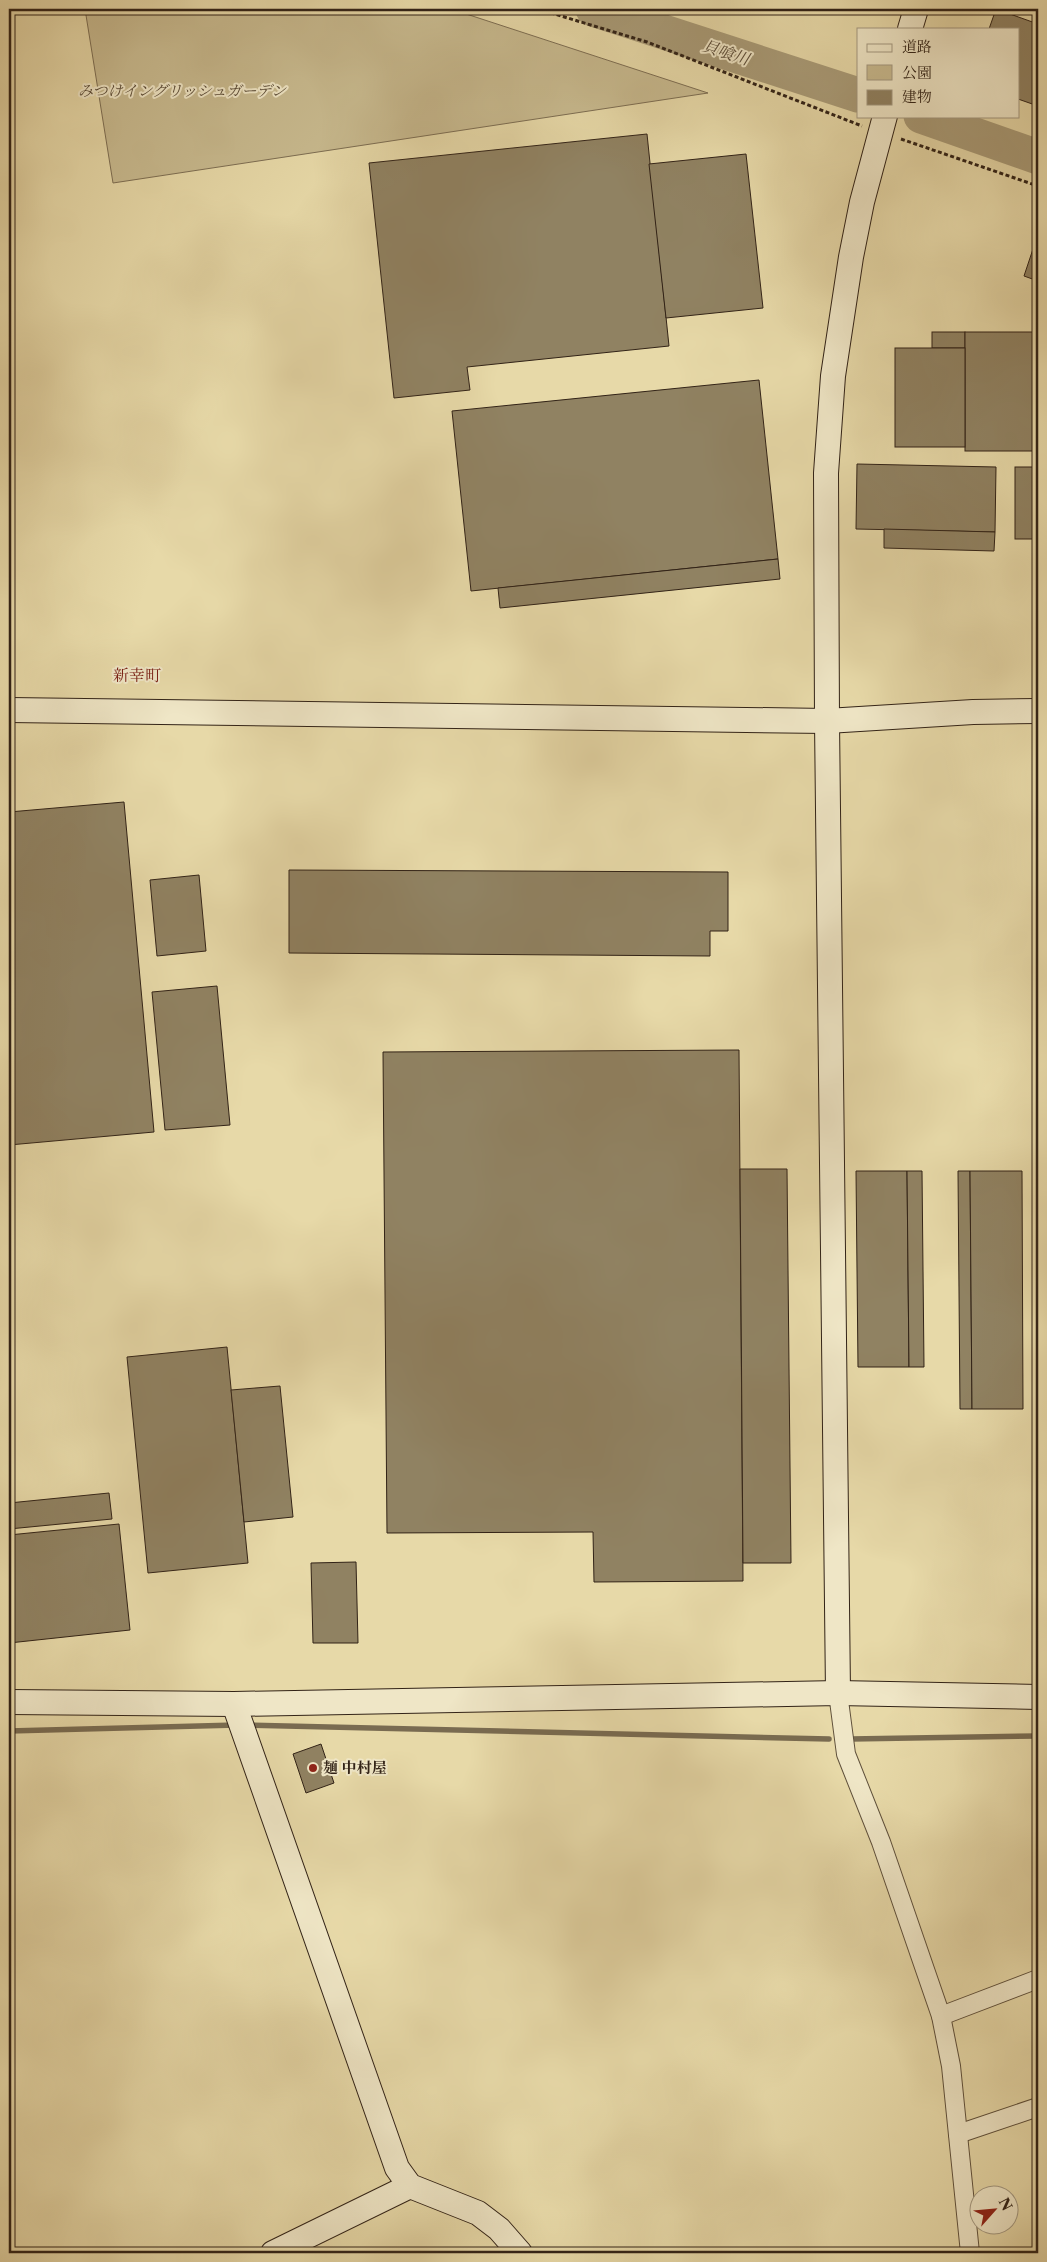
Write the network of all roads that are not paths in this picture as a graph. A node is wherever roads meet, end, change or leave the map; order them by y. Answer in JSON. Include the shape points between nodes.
{"nodes":[{"id":1,"x":916,"y":9,"type":"edge"},
{"id":2,"x":910,"y":28,"type":"edge"},
{"id":3,"x":883,"y":124,"type":"edge"},
{"id":4,"x":9,"y":710,"type":"edge"},
{"id":5,"x":1038,"y":711,"type":"edge"},
{"id":6,"x":827,"y":721,"type":"junction"},
{"id":7,"x":838,"y":1693,"type":"junction"},
{"id":8,"x":1038,"y":1697,"type":"edge"},
{"id":9,"x":9,"y":1702,"type":"edge"},
{"id":10,"x":234,"y":1704,"type":"junction"},
{"id":11,"x":1038,"y":1979,"type":"edge"},
{"id":12,"x":941,"y":2016,"type":"junction"},
{"id":13,"x":1038,"y":2107,"type":"edge"},
{"id":14,"x":958,"y":2134,"type":"junction"},
{"id":15,"x":410,"y":2186,"type":"junction"},
{"id":16,"x":273,"y":2253,"type":"edge"},
{"id":17,"x":520,"y":2253,"type":"edge"},
{"id":18,"x":970,"y":2253,"type":"edge"}],
"edges":[{"from":1,"to":2,"type":"street"},
{"from":3,"to":6,"type":"street","via":[[851,257],[833,376],[826,473]]},
{"from":4,"to":6,"type":"street"},
{"from":5,"to":6,"type":"street"},
{"from":6,"to":7,"type":"street"},
{"from":7,"to":8,"type":"street"},
{"from":7,"to":10,"type":"street"},
{"from":7,"to":12,"type":"street","via":[[846,1754],[881,1842]]},
{"from":9,"to":10,"type":"street"},
{"from":10,"to":15,"type":"street","via":[[397,2168]]},
{"from":11,"to":12,"type":"street"},
{"from":12,"to":14,"type":"street","via":[[951,2066]]},
{"from":13,"to":14,"type":"street"},
{"from":14,"to":18,"type":"street"},
{"from":15,"to":16,"type":"street"},
{"from":15,"to":17,"type":"street","via":[[478,2213],[499,2229]]}]}
